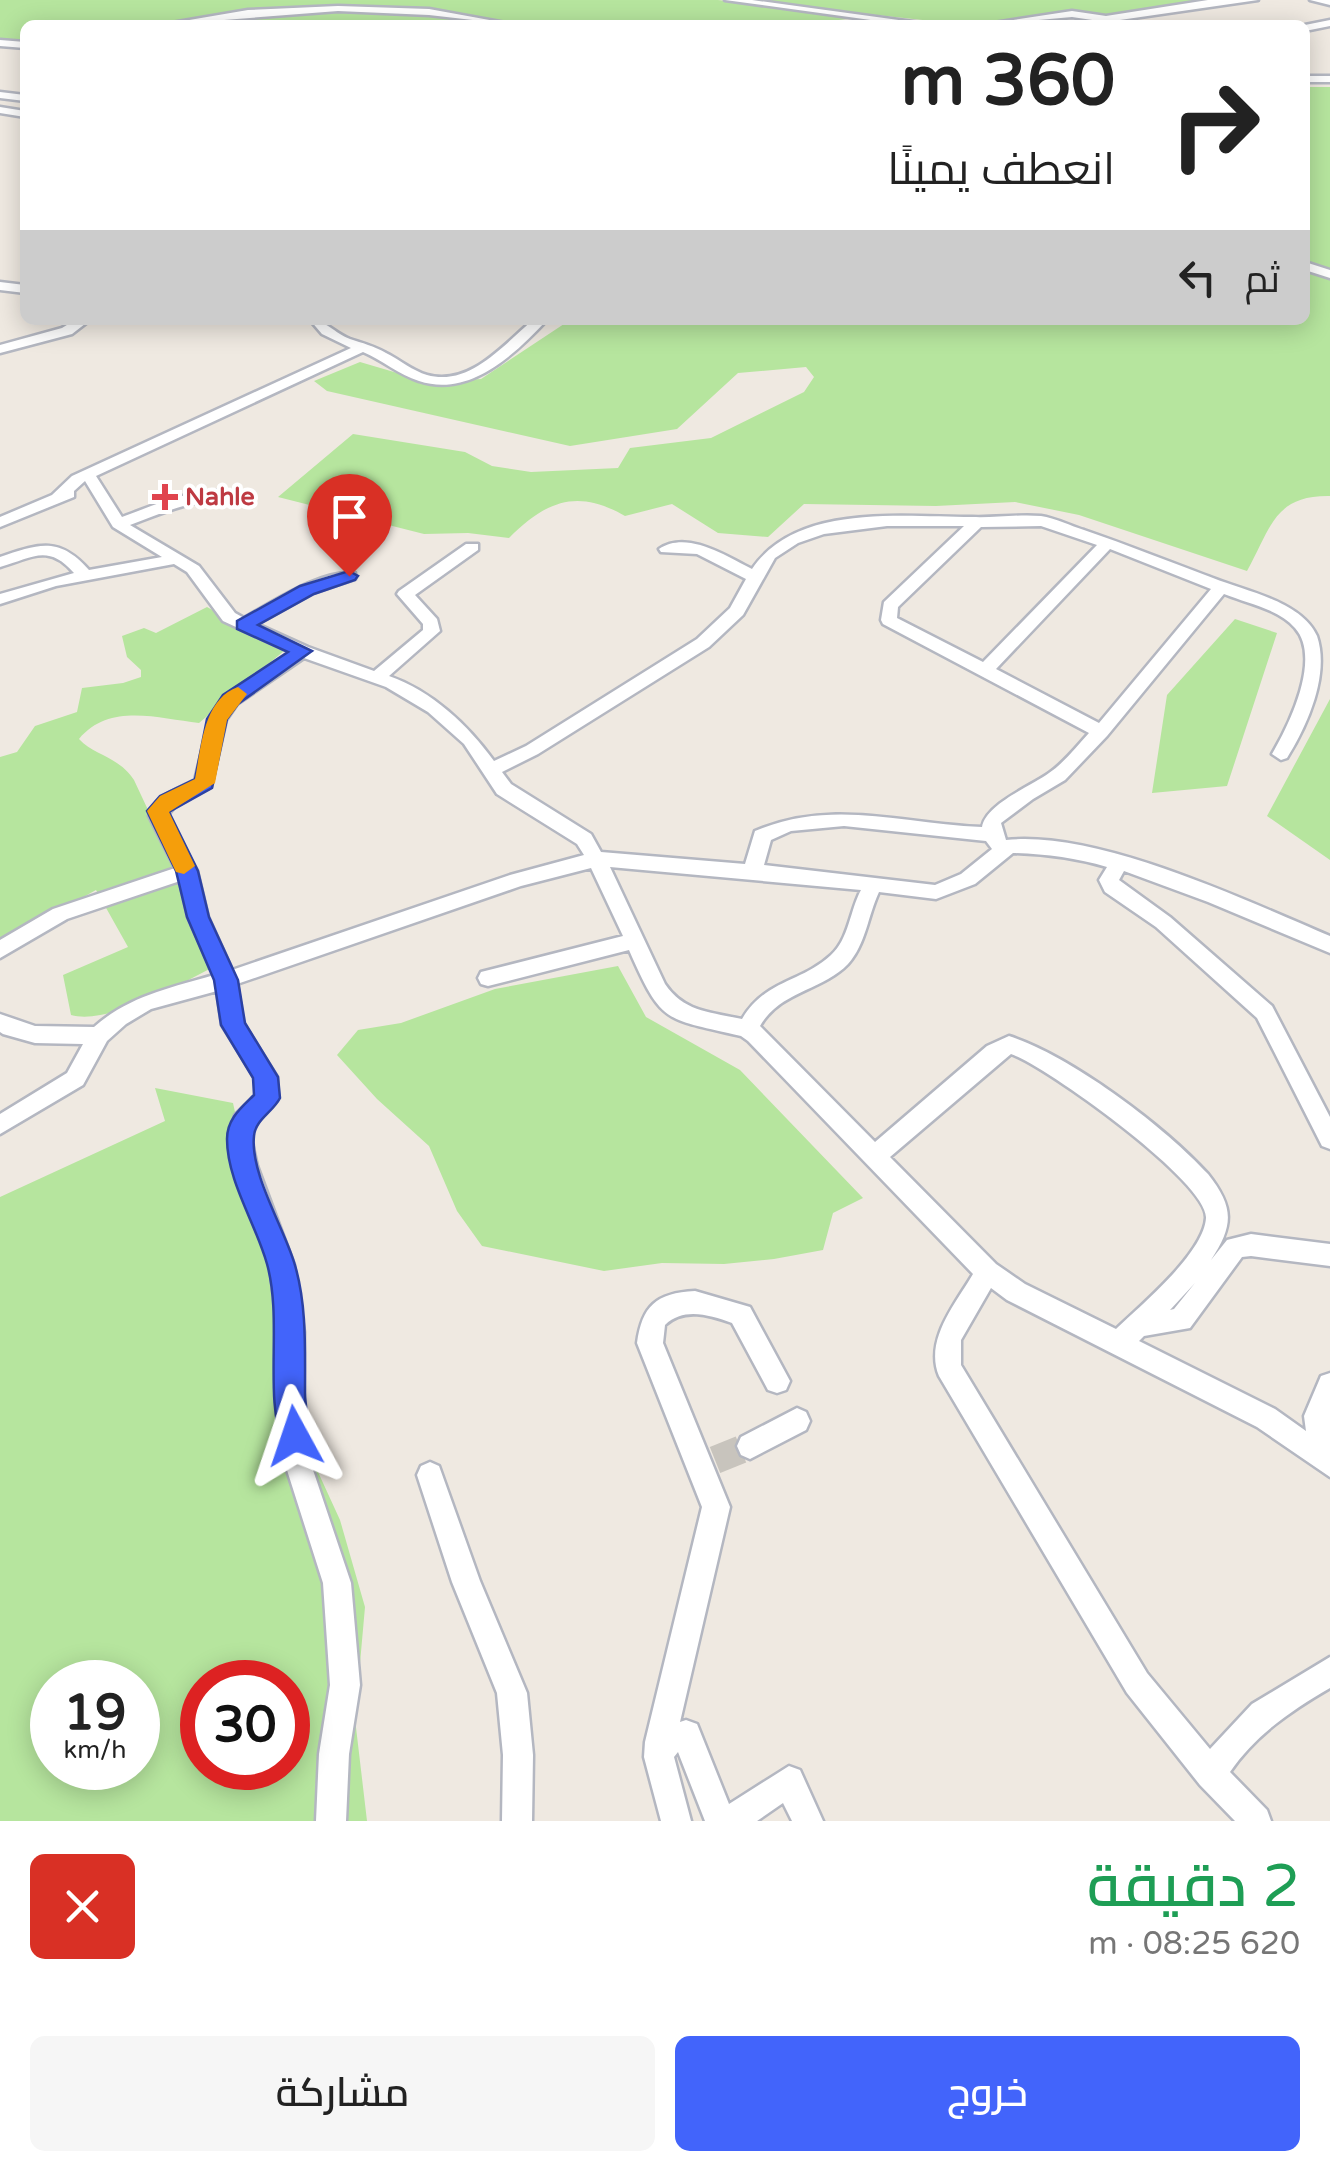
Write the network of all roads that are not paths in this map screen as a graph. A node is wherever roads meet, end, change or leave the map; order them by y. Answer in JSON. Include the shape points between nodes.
{"nodes":[{"id":1,"x":730,"y":0,"type":"edge"},
{"id":2,"x":1253,"y":0,"type":"edge"},
{"id":3,"x":1315,"y":0,"type":"edge"},
{"id":4,"x":1330,"y":2,"type":"edge"},
{"id":5,"x":374,"y":5,"type":"edge"},
{"id":6,"x":1144,"y":17,"type":"dead end"},
{"id":7,"x":880,"y":18,"type":"junction"},
{"id":8,"x":204,"y":20,"type":"edge"},
{"id":9,"x":485,"y":20,"type":"edge"},
{"id":10,"x":859,"y":20,"type":"edge"},
{"id":11,"x":894,"y":20,"type":"edge"},
{"id":12,"x":1025,"y":20,"type":"edge"},
{"id":13,"x":1106,"y":20,"type":"edge"},
{"id":14,"x":1106,"y":20,"type":"edge"},
{"id":15,"x":1132,"y":20,"type":"edge"},
{"id":16,"x":76,"y":325,"type":"edge"},
{"id":17,"x":319,"y":325,"type":"edge"},
{"id":18,"x":534,"y":325,"type":"edge"},
{"id":19,"x":363,"y":347,"type":"junction"},
{"id":20,"x":0,"y":349,"type":"edge"},
{"id":21,"x":92,"y":483,"type":"junction"},
{"id":22,"x":248,"y":496,"type":"dead end"},
{"id":23,"x":0,"y":522,"type":"edge"},
{"id":24,"x":977,"y":522,"type":"junction"},
{"id":25,"x":118,"y":524,"type":"junction"},
{"id":26,"x":1107,"y":544,"type":"junction"},
{"id":27,"x":472,"y":547,"type":"dead end"},
{"id":28,"x":667,"y":549,"type":"dead end"},
{"id":29,"x":174,"y":559,"type":"junction"},
{"id":30,"x":0,"y":562,"type":"edge"},
{"id":31,"x":84,"y":576,"type":"junction"},
{"id":32,"x":349,"y":576,"type":"dead end"},
{"id":33,"x":756,"y":577,"type":"junction"},
{"id":34,"x":1221,"y":586,"type":"junction"},
{"id":35,"x":0,"y":599,"type":"edge"},
{"id":36,"x":243,"y":625,"type":"junction"},
{"id":37,"x":302,"y":651,"type":"junction"},
{"id":38,"x":985,"y":670,"type":"junction"},
{"id":39,"x":376,"y":678,"type":"junction"},
{"id":40,"x":1101,"y":732,"type":"junction"},
{"id":41,"x":1281,"y":754,"type":"dead end"},
{"id":42,"x":491,"y":770,"type":"junction"},
{"id":43,"x":997,"y":842,"type":"junction"},
{"id":44,"x":597,"y":859,"type":"junction"},
{"id":45,"x":1118,"y":864,"type":"junction"},
{"id":46,"x":753,"y":870,"type":"junction"},
{"id":47,"x":187,"y":871,"type":"junction"},
{"id":48,"x":874,"y":884,"type":"junction"},
{"id":49,"x":635,"y":941,"type":"junction"},
{"id":50,"x":1330,"y":945,"type":"edge"},
{"id":51,"x":0,"y":950,"type":"edge"},
{"id":52,"x":488,"y":978,"type":"dead end"},
{"id":53,"x":226,"y":980,"type":"junction"},
{"id":54,"x":0,"y":1022,"type":"edge"},
{"id":55,"x":747,"y":1029,"type":"junction"},
{"id":56,"x":99,"y":1035,"type":"junction"},
{"id":57,"x":0,"y":1124,"type":"edge"},
{"id":58,"x":1330,"y":1139,"type":"edge"},
{"id":59,"x":874,"y":1157,"type":"junction"},
{"id":60,"x":1330,"y":1255,"type":"edge"},
{"id":61,"x":987,"y":1272,"type":"junction"},
{"id":62,"x":1138,"y":1325,"type":"junction"},
{"id":63,"x":1120,"y":1342,"type":"junction"},
{"id":64,"x":777,"y":1381,"type":"dead end"},
{"id":65,"x":1330,"y":1385,"type":"edge"},
{"id":66,"x":797,"y":1421,"type":"dead end"},
{"id":67,"x":750,"y":1446,"type":"tunnel mouth"},
{"id":68,"x":1326,"y":1461,"type":"edge"},
{"id":69,"x":430,"y":1475,"type":"dead end"},
{"id":70,"x":1330,"y":1672,"type":"edge"},
{"id":71,"x":660,"y":1742,"type":"junction"},
{"id":72,"x":1210,"y":1774,"type":"junction"},
{"id":73,"x":332,"y":1821,"type":"edge"},
{"id":74,"x":518,"y":1821,"type":"edge"},
{"id":75,"x":676,"y":1821,"type":"edge"},
{"id":76,"x":720,"y":1821,"type":"edge"},
{"id":77,"x":730,"y":1821,"type":"edge"},
{"id":78,"x":808,"y":1821,"type":"edge"},
{"id":79,"x":1256,"y":1821,"type":"edge"}],
"edges":[{"from":1,"to":7,"type":"street"},
{"from":2,"to":14,"type":"street"},
{"from":3,"to":4,"type":"street"},
{"from":5,"to":8,"type":"street"},
{"from":5,"to":9,"type":"street"},
{"from":6,"to":15,"type":"street"},
{"from":7,"to":10,"type":"street"},
{"from":7,"to":11,"type":"street"},
{"from":12,"to":13,"type":"street","via":[[1072,14]]},
{"from":16,"to":20,"type":"street"},
{"from":17,"to":19,"type":"street"},
{"from":18,"to":19,"type":"street","via":[[476,373],[451,380],[420,376]]},
{"from":19,"to":21,"type":"street"},
{"from":21,"to":23,"type":"street"},
{"from":21,"to":25,"type":"street"},
{"from":22,"to":25,"type":"street","via":[[198,495]]},
{"from":24,"to":26,"type":"street","via":[[1042,521]]},
{"from":24,"to":33,"type":"street","via":[[872,523],[811,532],[776,546]]},
{"from":24,"to":38,"type":"street","via":[[890,606],[889,620]]},
{"from":25,"to":29,"type":"street"},
{"from":26,"to":34,"type":"street"},
{"from":26,"to":38,"type":"street"},
{"from":27,"to":39,"type":"street","via":[[405,594],[432,630]]},
{"from":28,"to":33,"type":"street","via":[[700,549]]},
{"from":29,"to":31,"type":"street"},
{"from":29,"to":36,"type":"street","via":[[193,569],[220,609]]},
{"from":30,"to":31,"type":"street","via":[[58,550]]},
{"from":31,"to":35,"type":"street"},
{"from":32,"to":36,"type":"street"},
{"from":33,"to":42,"type":"street","via":[[737,612],[703,643]]},
{"from":34,"to":40,"type":"street"},
{"from":34,"to":41,"type":"street","via":[[1303,625],[1314,644],[1316,681],[1303,720]]},
{"from":36,"to":37,"type":"street"},
{"from":37,"to":39,"type":"street"},
{"from":37,"to":47,"type":"street","via":[[230,700],[217,719],[204,783],[158,811]]},
{"from":38,"to":40,"type":"street"},
{"from":39,"to":42,"type":"street","via":[[434,708]]},
{"from":40,"to":43,"type":"street","via":[[1058,776],[992,821]]},
{"from":42,"to":44,"type":"street","via":[[512,796],[584,839]]},
{"from":43,"to":45,"type":"street"},
{"from":43,"to":46,"type":"street","via":[[862,822],[792,821],[762,836]]},
{"from":43,"to":48,"type":"street","via":[[968,879],[936,892]]},
{"from":44,"to":46,"type":"street"},
{"from":44,"to":49,"type":"street"},
{"from":44,"to":53,"type":"street"},
{"from":45,"to":50,"type":"street"},
{"from":45,"to":58,"type":"street","via":[[1112,888],[1266,1012]]},
{"from":46,"to":48,"type":"street"},
{"from":47,"to":51,"type":"street","via":[[60,914]]},
{"from":47,"to":53,"type":"street","via":[[198,917]]},
{"from":48,"to":55,"type":"street","via":[[853,940],[836,962],[759,1004]]},
{"from":49,"to":52,"type":"street"},
{"from":49,"to":55,"type":"street","via":[[668,1006]]},
{"from":53,"to":56,"type":"street","via":[[145,1003]]},
{"from":53,"to":73,"type":"street","via":[[233,1025],[266,1077],[262,1107],[243,1122],[240,1139],[282,1265],[300,1470],[337,1584],[345,1685]]},
{"from":54,"to":56,"type":"street","via":[[43,1035]]},
{"from":55,"to":59,"type":"street"},
{"from":56,"to":57,"type":"street","via":[[75,1079]]},
{"from":59,"to":61,"type":"street"},
{"from":59,"to":62,"type":"street","via":[[995,1052],[1009,1045],[1036,1054],[1153,1140],[1214,1201],[1216,1232]]},
{"from":60,"to":62,"type":"street","via":[[1234,1248],[1181,1320]]},
{"from":61,"to":63,"type":"street"},
{"from":61,"to":72,"type":"street","via":[[949,1338],[948,1366],[1138,1683]]},
{"from":62,"to":63,"type":"street"},
{"from":63,"to":68,"type":"street","via":[[1266,1418]]},
{"from":64,"to":71,"type":"street","via":[[740,1315],[692,1301],[661,1310],[653,1320],[650,1343],[708,1463],[716,1507]]},
{"from":65,"to":68,"type":"street","via":[[1318,1416]]},
{"from":66,"to":67,"type":"street"},
{"from":69,"to":74,"type":"street","via":[[512,1692]]},
{"from":70,"to":72,"type":"street","via":[[1263,1712],[1228,1744]]},
{"from":71,"to":75,"type":"street"},
{"from":71,"to":76,"type":"street","via":[[686,1735]]},
{"from":72,"to":79,"type":"street"},
{"from":77,"to":78,"type":"street","via":[[789,1781]]}]}
